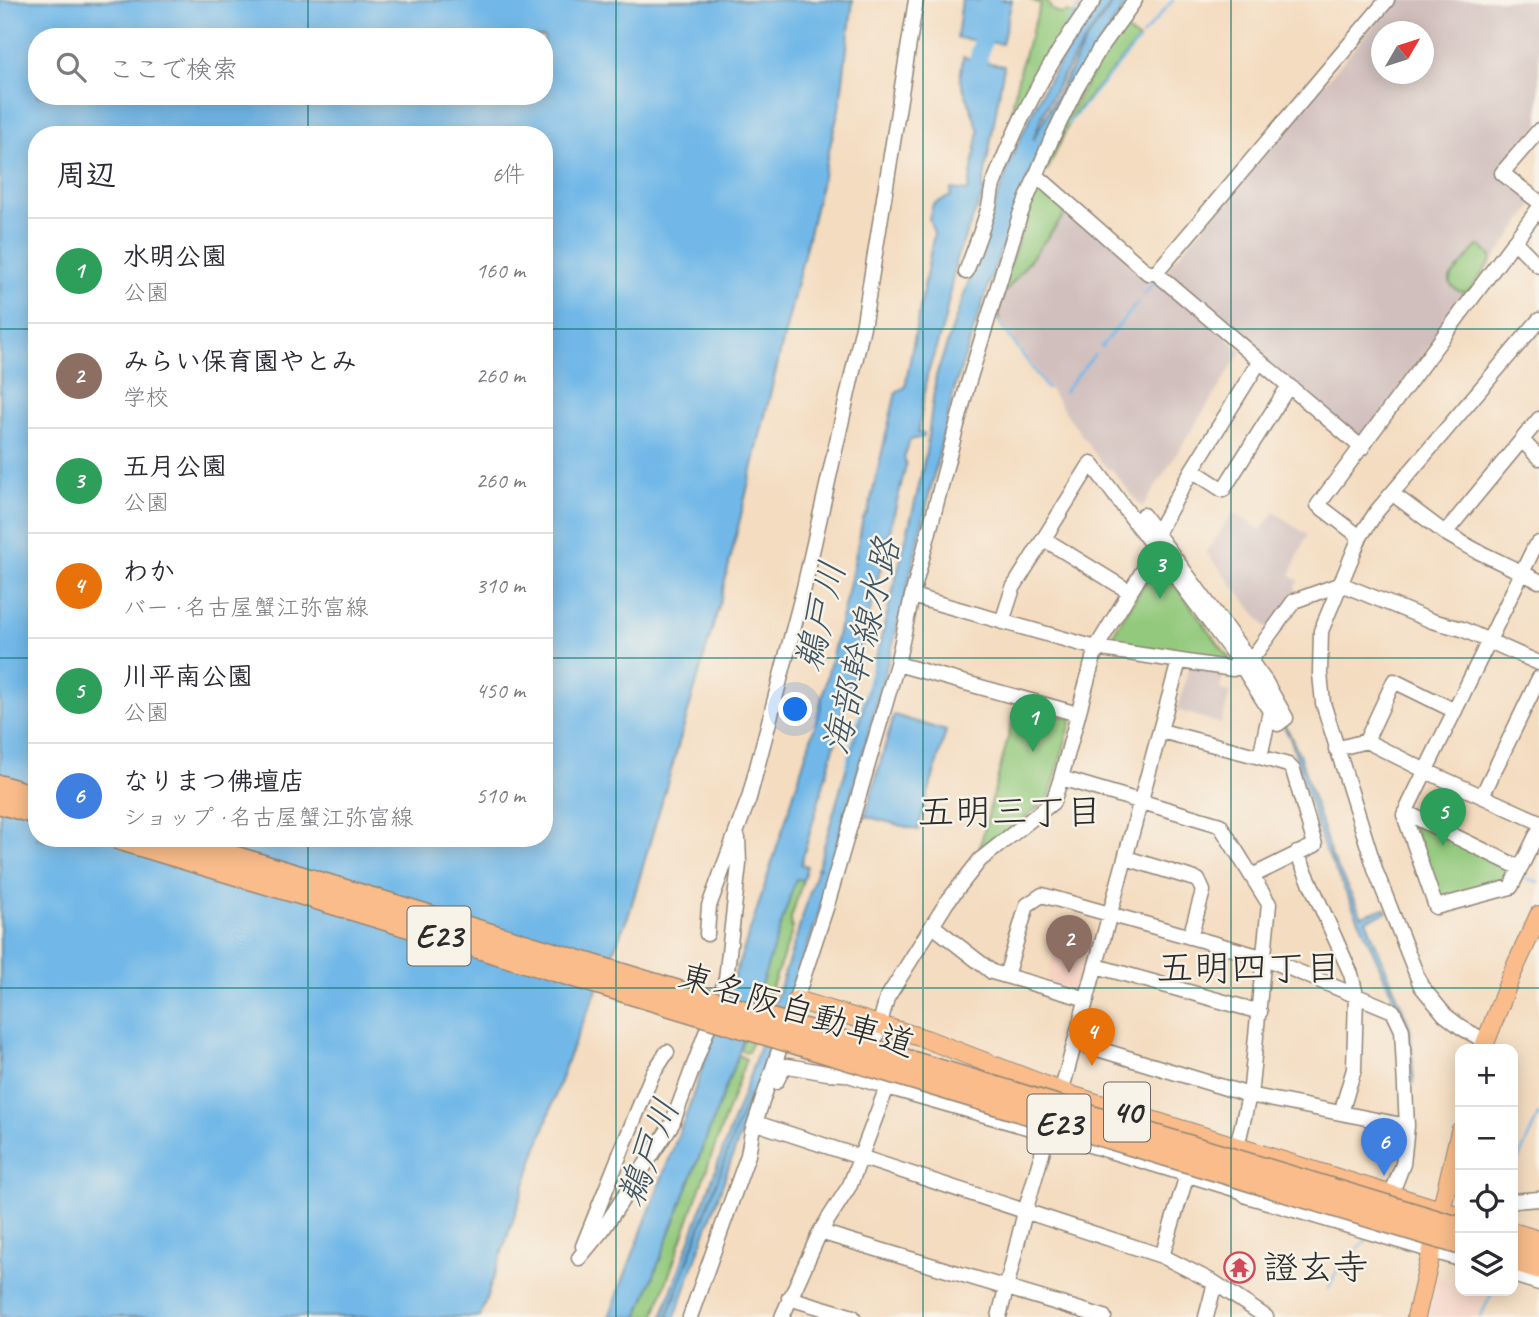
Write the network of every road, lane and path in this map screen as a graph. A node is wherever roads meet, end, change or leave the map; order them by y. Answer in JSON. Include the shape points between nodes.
{"nodes":[{"id":1,"x":916,"y":0,"type":"edge"},
{"id":2,"x":1094,"y":0,"type":"edge"},
{"id":3,"x":1135,"y":0,"type":"edge"},
{"id":4,"x":1388,"y":0,"type":"edge"},
{"id":5,"x":1539,"y":130,"type":"edge"},
{"id":6,"x":1036,"y":175,"type":"junction"},
{"id":7,"x":1539,"y":202,"type":"edge"},
{"id":8,"x":1539,"y":208,"type":"edge"},
{"id":9,"x":1514,"y":241,"type":"junction"},
{"id":10,"x":1539,"y":266,"type":"edge"},
{"id":11,"x":966,"y":272,"type":"dead end"},
{"id":12,"x":1156,"y":273,"type":"junction"},
{"id":13,"x":1539,"y":320,"type":"edge"},
{"id":14,"x":1259,"y":362,"type":"junction"},
{"id":15,"x":1289,"y":387,"type":"junction"},
{"id":16,"x":1539,"y":419,"type":"edge"},
{"id":17,"x":1522,"y":440,"type":"junction"},
{"id":18,"x":1362,"y":448,"type":"junction"},
{"id":19,"x":1539,"y":458,"type":"edge"},
{"id":20,"x":1192,"y":470,"type":"junction"},
{"id":21,"x":1394,"y":494,"type":"junction"},
{"id":22,"x":1143,"y":515,"type":"dead end"},
{"id":23,"x":1157,"y":533,"type":"junction"},
{"id":24,"x":1446,"y":533,"type":"junction"},
{"id":25,"x":1360,"y":537,"type":"junction"},
{"id":26,"x":1044,"y":539,"type":"junction"},
{"id":27,"x":1539,"y":543,"type":"edge"},
{"id":28,"x":1155,"y":551,"type":"junction"},
{"id":29,"x":1522,"y":573,"type":"junction"},
{"id":30,"x":1539,"y":581,"type":"edge"},
{"id":31,"x":1341,"y":584,"type":"junction"},
{"id":32,"x":1130,"y":592,"type":"junction"},
{"id":33,"x":912,"y":596,"type":"junction"},
{"id":34,"x":1002,"y":622,"type":"junction"},
{"id":35,"x":1490,"y":642,"type":"junction"},
{"id":36,"x":1096,"y":648,"type":"junction"},
{"id":37,"x":1180,"y":661,"type":"junction"},
{"id":38,"x":1539,"y":663,"type":"edge"},
{"id":39,"x":897,"y":664,"type":"junction"},
{"id":40,"x":1246,"y":664,"type":"junction"},
{"id":41,"x":1539,"y":678,"type":"edge"},
{"id":42,"x":1455,"y":711,"type":"junction"},
{"id":43,"x":1078,"y":714,"type":"junction"},
{"id":44,"x":1161,"y":731,"type":"junction"},
{"id":45,"x":1366,"y":741,"type":"junction"},
{"id":46,"x":1336,"y":749,"type":"junction"},
{"id":47,"x":1260,"y":757,"type":"junction"},
{"id":48,"x":1426,"y":771,"type":"junction"},
{"id":49,"x":1061,"y":778,"type":"junction"},
{"id":50,"x":0,"y":786,"type":"edge"},
{"id":51,"x":28,"y":794,"type":"edge"},
{"id":52,"x":1482,"y":796,"type":"junction"},
{"id":53,"x":0,"y":803,"type":"edge"},
{"id":54,"x":1141,"y":803,"type":"junction"},
{"id":55,"x":28,"y":811,"type":"edge"},
{"id":56,"x":1405,"y":812,"type":"junction"},
{"id":57,"x":1539,"y":822,"type":"edge"},
{"id":58,"x":738,"y":830,"type":"junction"},
{"id":59,"x":1539,"y":830,"type":"edge"},
{"id":60,"x":146,"y":847,"type":"edge"},
{"id":61,"x":203,"y":847,"type":"edge"},
{"id":62,"x":1297,"y":853,"type":"junction"},
{"id":63,"x":1126,"y":859,"type":"junction"},
{"id":64,"x":1520,"y":868,"type":"junction"},
{"id":65,"x":1252,"y":876,"type":"junction"},
{"id":66,"x":1110,"y":914,"type":"junction"},
{"id":67,"x":1538,"y":918,"type":"edge"},
{"id":68,"x":933,"y":926,"type":"junction"},
{"id":69,"x":707,"y":934,"type":"dead end"},
{"id":70,"x":1190,"y":937,"type":"junction"},
{"id":71,"x":1265,"y":958,"type":"junction"},
{"id":72,"x":1096,"y":966,"type":"junction"},
{"id":73,"x":1006,"y":976,"type":"junction"},
{"id":74,"x":1356,"y":995,"type":"junction"},
{"id":75,"x":1087,"y":999,"type":"junction"},
{"id":76,"x":797,"y":1000,"type":"junction"},
{"id":77,"x":1260,"y":1012,"type":"junction"},
{"id":78,"x":879,"y":1025,"type":"junction"},
{"id":79,"x":1075,"y":1042,"type":"junction"},
{"id":80,"x":1483,"y":1044,"type":"edge"},
{"id":81,"x":1484,"y":1044,"type":"edge"},
{"id":82,"x":667,"y":1052,"type":"dead end"},
{"id":83,"x":864,"y":1080,"type":"junction"},
{"id":84,"x":887,"y":1087,"type":"junction"},
{"id":85,"x":1061,"y":1091,"type":"junction"},
{"id":86,"x":1250,"y":1095,"type":"junction"},
{"id":87,"x":1341,"y":1113,"type":"junction"},
{"id":88,"x":1407,"y":1126,"type":"junction"},
{"id":89,"x":757,"y":1129,"type":"junction"},
{"id":90,"x":1048,"y":1134,"type":"junction"},
{"id":91,"x":1237,"y":1147,"type":"junction"},
{"id":92,"x":1256,"y":1153,"type":"junction"},
{"id":93,"x":858,"y":1158,"type":"junction"},
{"id":94,"x":1457,"y":1170,"type":"edge"},
{"id":95,"x":1187,"y":1175,"type":"junction"},
{"id":96,"x":1391,"y":1195,"type":"junction"},
{"id":97,"x":1247,"y":1196,"type":"junction"},
{"id":98,"x":1539,"y":1199,"type":"edge"},
{"id":99,"x":1518,"y":1201,"type":"edge"},
{"id":100,"x":1025,"y":1212,"type":"junction"},
{"id":101,"x":1454,"y":1214,"type":"edge"},
{"id":102,"x":820,"y":1232,"type":"junction"},
{"id":103,"x":1516,"y":1233,"type":"edge"},
{"id":104,"x":1539,"y":1240,"type":"edge"},
{"id":105,"x":1455,"y":1242,"type":"edge"},
{"id":106,"x":1518,"y":1246,"type":"edge"},
{"id":107,"x":1432,"y":1250,"type":"junction"},
{"id":108,"x":1539,"y":1252,"type":"edge"},
{"id":109,"x":1162,"y":1256,"type":"junction"},
{"id":110,"x":1455,"y":1257,"type":"edge"},
{"id":111,"x":1518,"y":1262,"type":"edge"},
{"id":112,"x":1539,"y":1268,"type":"edge"},
{"id":113,"x":1518,"y":1277,"type":"edge"},
{"id":114,"x":1215,"y":1283,"type":"junction"},
{"id":115,"x":1539,"y":1283,"type":"edge"},
{"id":116,"x":1007,"y":1288,"type":"junction"},
{"id":117,"x":789,"y":1298,"type":"junction"},
{"id":118,"x":690,"y":1317,"type":"edge"},
{"id":119,"x":782,"y":1317,"type":"edge"},
{"id":120,"x":853,"y":1317,"type":"edge"},
{"id":121,"x":999,"y":1317,"type":"edge"},
{"id":122,"x":1104,"y":1317,"type":"edge"},
{"id":123,"x":1206,"y":1317,"type":"edge"},
{"id":124,"x":1266,"y":1317,"type":"edge"},
{"id":125,"x":1416,"y":1317,"type":"edge"}],
"edges":[{"from":1,"to":58,"type":"street","via":[[864,322],[803,592]]},
{"from":2,"to":11,"type":"street","via":[[1041,83],[1002,164]]},
{"from":3,"to":6,"type":"street","via":[[1076,89]]},
{"from":4,"to":12,"type":"street"},
{"from":5,"to":7,"type":"street","via":[[1502,173]]},
{"from":6,"to":12,"type":"street","via":[[1148,273]]},
{"from":6,"to":33,"type":"street","via":[[982,335]]},
{"from":8,"to":9,"type":"street"},
{"from":9,"to":10,"type":"street"},
{"from":9,"to":18,"type":"street"},
{"from":12,"to":14,"type":"street"},
{"from":13,"to":21,"type":"street"},
{"from":14,"to":15,"type":"street"},
{"from":14,"to":20,"type":"street"},
{"from":15,"to":18,"type":"street"},
{"from":15,"to":20,"type":"street","via":[[1223,490]]},
{"from":16,"to":17,"type":"street"},
{"from":17,"to":19,"type":"street"},
{"from":17,"to":24,"type":"street"},
{"from":18,"to":25,"type":"street","via":[[1318,505]]},
{"from":20,"to":23,"type":"street"},
{"from":21,"to":24,"type":"street"},
{"from":21,"to":25,"type":"street"},
{"from":22,"to":23,"type":"street"},
{"from":23,"to":28,"type":"street"},
{"from":23,"to":40,"type":"street"},
{"from":24,"to":29,"type":"street"},
{"from":25,"to":31,"type":"street"},
{"from":26,"to":28,"type":"street","via":[[1091,463]]},
{"from":26,"to":32,"type":"street"},
{"from":26,"to":34,"type":"street","via":[[1013,588]]},
{"from":27,"to":29,"type":"street"},
{"from":28,"to":32,"type":"street"},
{"from":28,"to":40,"type":"street"},
{"from":29,"to":30,"type":"street"},
{"from":29,"to":35,"type":"street"},
{"from":31,"to":35,"type":"street"},
{"from":31,"to":40,"type":"street","via":[[1294,601]]},
{"from":31,"to":46,"type":"street","via":[[1321,631],[1323,703]]},
{"from":32,"to":36,"type":"street"},
{"from":33,"to":34,"type":"street"},
{"from":33,"to":39,"type":"street"},
{"from":34,"to":36,"type":"street"},
{"from":35,"to":38,"type":"street"},
{"from":35,"to":42,"type":"street"},
{"from":36,"to":37,"type":"street"},
{"from":36,"to":43,"type":"street"},
{"from":37,"to":40,"type":"street","via":[[1233,669]]},
{"from":37,"to":44,"type":"street"},
{"from":39,"to":43,"type":"street"},
{"from":39,"to":76,"type":"street"},
{"from":40,"to":47,"type":"street","via":[[1278,720]]},
{"from":41,"to":52,"type":"street"},
{"from":42,"to":45,"type":"street","via":[[1394,681]]},
{"from":42,"to":48,"type":"street"},
{"from":43,"to":49,"type":"street"},
{"from":44,"to":47,"type":"street"},
{"from":44,"to":54,"type":"street"},
{"from":45,"to":46,"type":"street"},
{"from":45,"to":48,"type":"street"},
{"from":46,"to":80,"type":"street","via":[[1383,892],[1421,986],[1446,1015]]},
{"from":47,"to":62,"type":"street","via":[[1293,770],[1315,845]]},
{"from":48,"to":52,"type":"street"},
{"from":48,"to":56,"type":"street"},
{"from":49,"to":54,"type":"street"},
{"from":49,"to":68,"type":"street","via":[[1053,802],[980,860]]},
{"from":50,"to":51,"type":"highway"},
{"from":52,"to":57,"type":"street"},
{"from":53,"to":55,"type":"highway"},
{"from":54,"to":63,"type":"street"},
{"from":54,"to":65,"type":"street","via":[[1220,825]]},
{"from":56,"to":64,"type":"street"},
{"from":56,"to":64,"type":"street","via":[[1436,907],[1511,887]]},
{"from":58,"to":69,"type":"street","via":[[709,906]]},
{"from":58,"to":82,"type":"street","via":[[739,864],[726,979],[672,1125],[577,1261],[652,1075]]},
{"from":59,"to":64,"type":"street"},
{"from":60,"to":105,"type":"highway","name":"東名阪自動車道","number":"E23","bridge":true},
{"from":61,"to":101,"type":"highway","name":"東名阪自動車道","number":"E23","bridge":true},
{"from":62,"to":65,"type":"street"},
{"from":62,"to":74,"type":"street"},
{"from":63,"to":66,"type":"street"},
{"from":63,"to":70,"type":"street","via":[[1198,880],[1203,891]]},
{"from":65,"to":71,"type":"street","via":[[1269,904]]},
{"from":66,"to":70,"type":"street"},
{"from":66,"to":72,"type":"street"},
{"from":66,"to":73,"type":"street","via":[[1042,895],[1027,905]]},
{"from":67,"to":81,"type":"main road"},
{"from":68,"to":73,"type":"street","via":[[992,972]]},
{"from":68,"to":78,"type":"street","via":[[887,998]]},
{"from":70,"to":71,"type":"street"},
{"from":71,"to":74,"type":"street"},
{"from":71,"to":77,"type":"street"},
{"from":72,"to":75,"type":"street"},
{"from":72,"to":77,"type":"street"},
{"from":73,"to":75,"type":"street"},
{"from":74,"to":87,"type":"street","via":[[1354,1069]]},
{"from":74,"to":88,"type":"street","via":[[1394,1011],[1402,1030]]},
{"from":75,"to":79,"type":"street"},
{"from":76,"to":78,"type":"main road","number":"40"},
{"from":76,"to":89,"type":"street"},
{"from":77,"to":86,"type":"street"},
{"from":78,"to":83,"type":"street"},
{"from":78,"to":85,"type":"main road","number":"40"},
{"from":79,"to":85,"type":"street"},
{"from":79,"to":86,"type":"street"},
{"from":83,"to":84,"type":"street"},
{"from":83,"to":89,"type":"street","via":[[784,1066]]},
{"from":84,"to":90,"type":"street"},
{"from":84,"to":93,"type":"street"},
{"from":85,"to":90,"type":"street"},
{"from":85,"to":91,"type":"main road","number":"40"},
{"from":86,"to":87,"type":"street"},
{"from":86,"to":91,"type":"street"},
{"from":87,"to":88,"type":"street"},
{"from":88,"to":96,"type":"street","via":[[1403,1164]]},
{"from":89,"to":93,"type":"street"},
{"from":89,"to":118,"type":"street"},
{"from":90,"to":95,"type":"street"},
{"from":90,"to":100,"type":"street"},
{"from":91,"to":92,"type":"main road","number":"40"},
{"from":92,"to":96,"type":"main road","number":"40"},
{"from":92,"to":97,"type":"street"},
{"from":93,"to":100,"type":"street"},
{"from":93,"to":102,"type":"street","via":[[850,1185]]},
{"from":94,"to":101,"type":"main road"},
{"from":95,"to":97,"type":"street"},
{"from":95,"to":109,"type":"street"},
{"from":96,"to":101,"type":"main road","number":"40"},
{"from":97,"to":107,"type":"street"},
{"from":98,"to":99,"type":"street"},
{"from":100,"to":109,"type":"street"},
{"from":100,"to":116,"type":"street"},
{"from":101,"to":107,"type":"main road"},
{"from":102,"to":116,"type":"street"},
{"from":102,"to":117,"type":"street"},
{"from":103,"to":104,"type":"main road"},
{"from":106,"to":108,"type":"highway"},
{"from":107,"to":110,"type":"street"},
{"from":107,"to":125,"type":"main road"},
{"from":109,"to":114,"type":"street"},
{"from":111,"to":112,"type":"highway"},
{"from":113,"to":115,"type":"street"},
{"from":114,"to":123,"type":"street"},
{"from":114,"to":124,"type":"street"},
{"from":116,"to":121,"type":"street"},
{"from":116,"to":122,"type":"street"},
{"from":117,"to":119,"type":"street"},
{"from":117,"to":120,"type":"street"}]}
